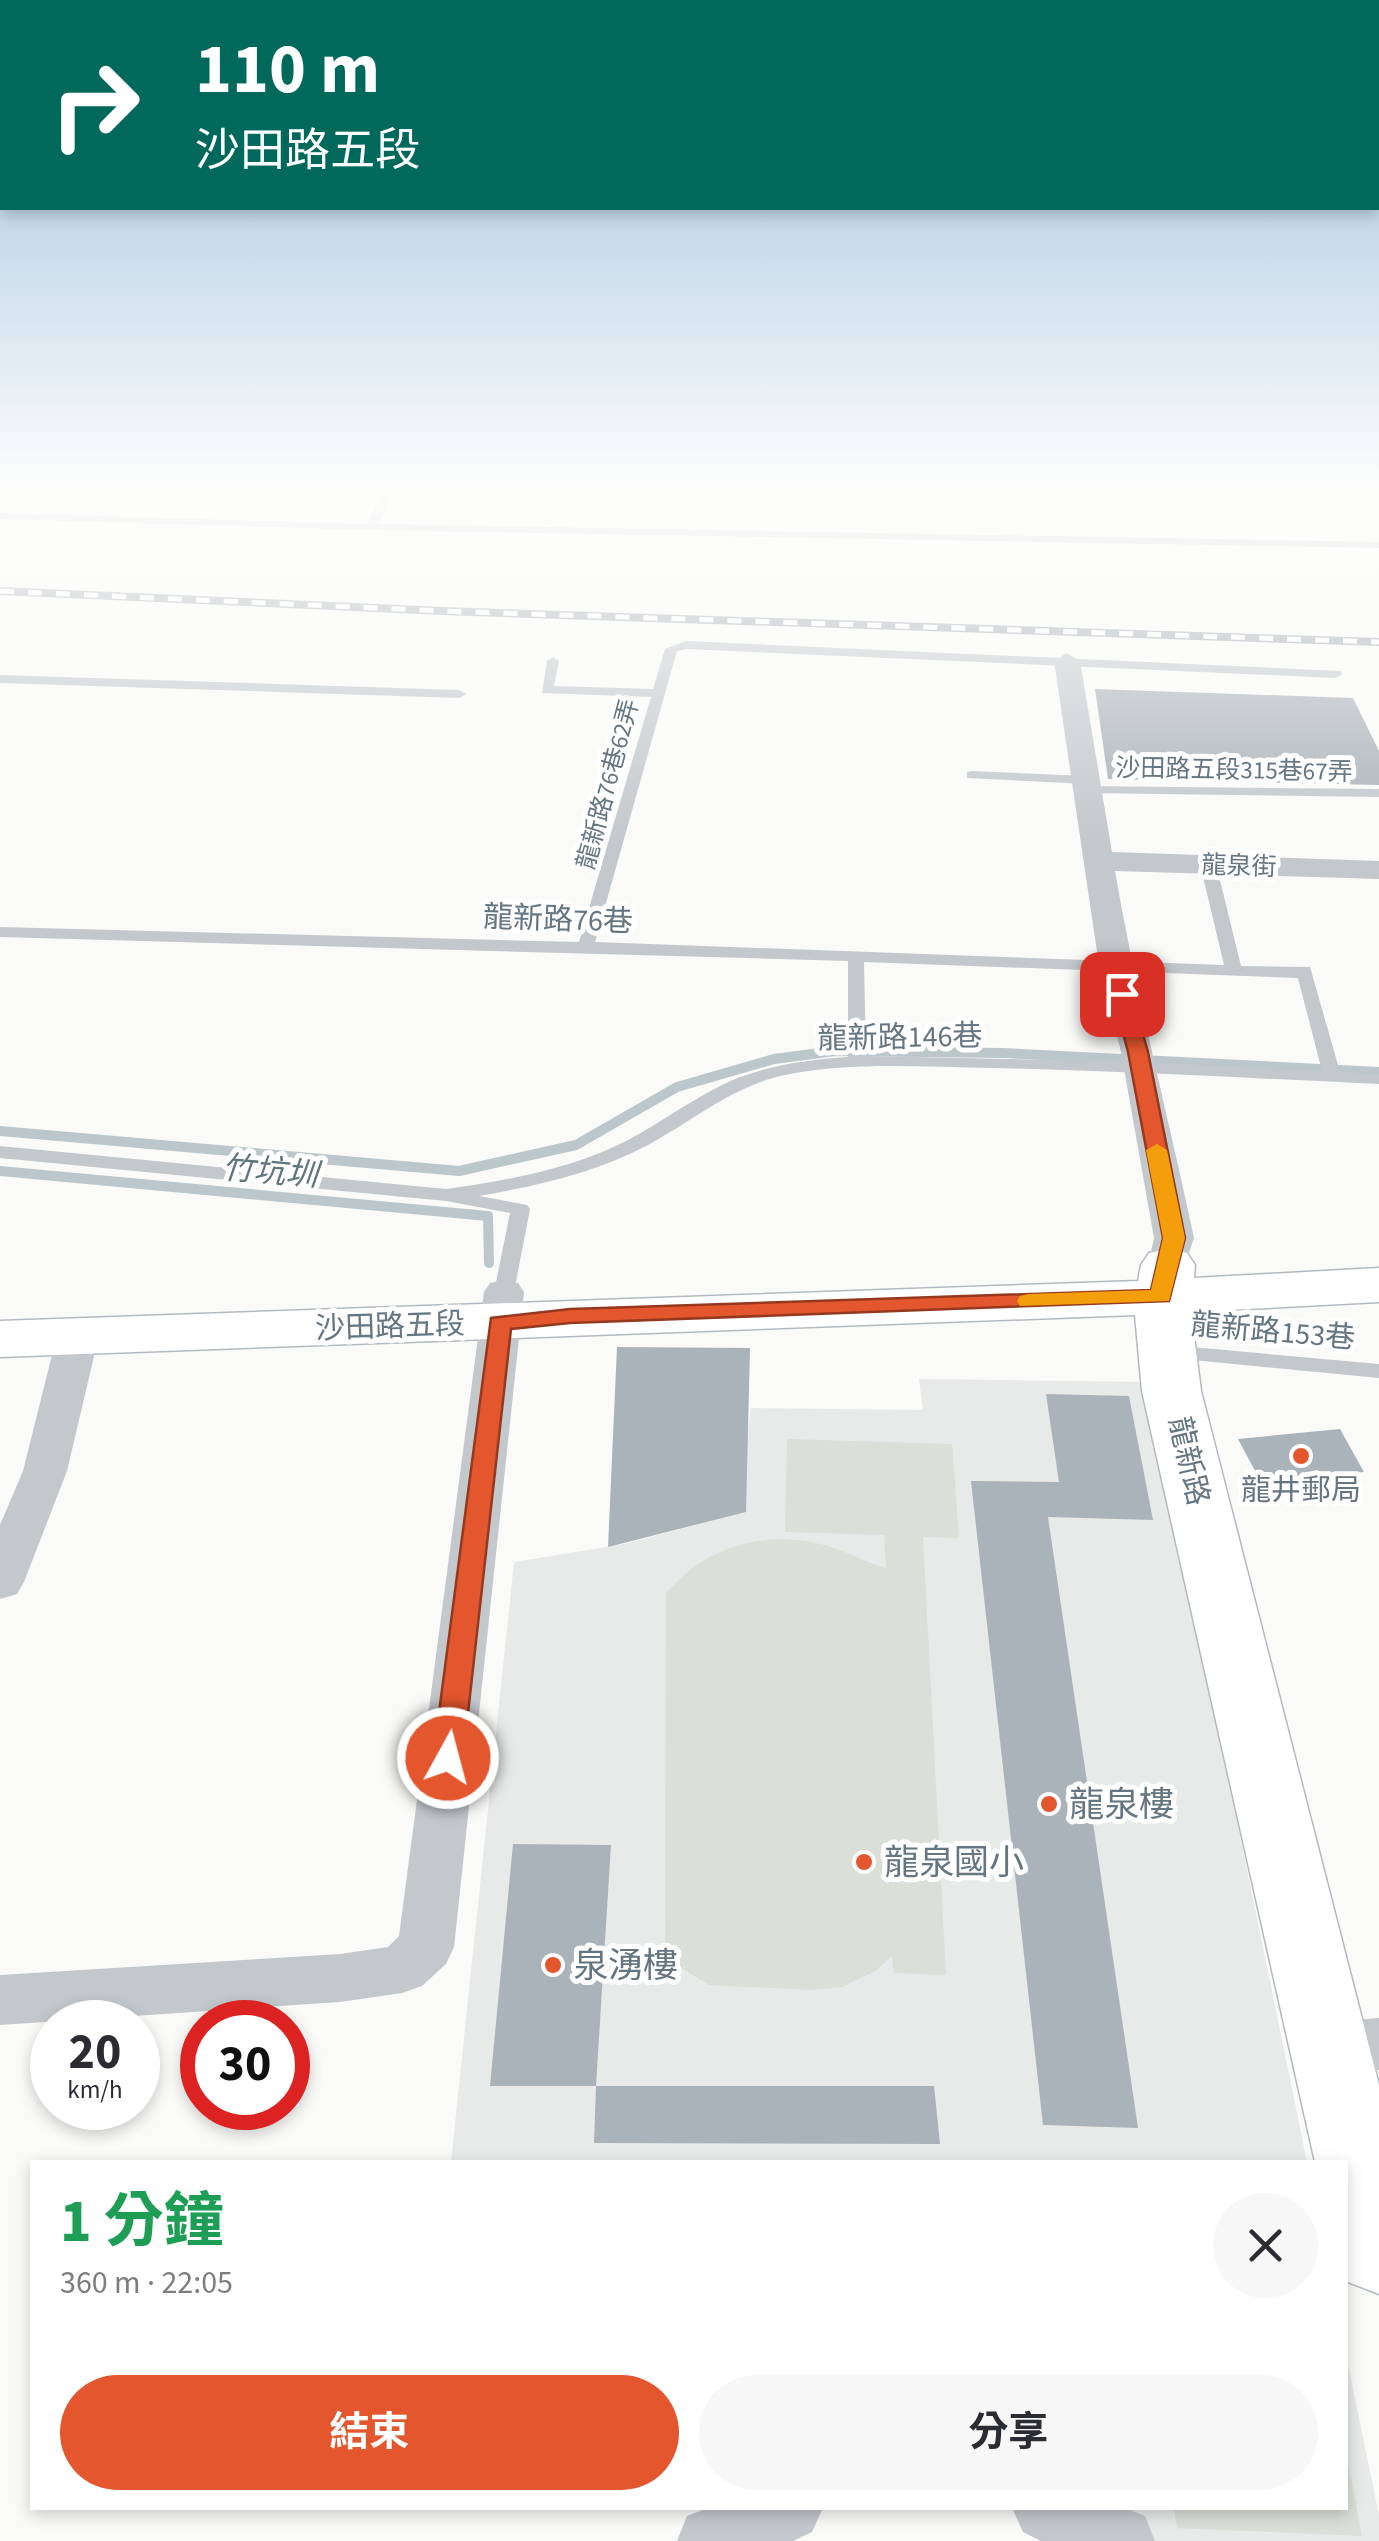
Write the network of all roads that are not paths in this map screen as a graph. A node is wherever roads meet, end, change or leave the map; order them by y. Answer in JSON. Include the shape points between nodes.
{"nodes":[{"id":1,"x":553,"y":661,"type":"dead end"},
{"id":2,"x":1068,"y":661,"type":"junction"},
{"id":3,"x":1336,"y":674,"type":"dead end"},
{"id":4,"x":0,"y":679,"type":"edge"},
{"id":5,"x":459,"y":694,"type":"dead end"},
{"id":6,"x":656,"y":694,"type":"junction"},
{"id":7,"x":972,"y":774,"type":"dead end"},
{"id":8,"x":1088,"y":785,"type":"junction"},
{"id":9,"x":1379,"y":793,"type":"edge"},
{"id":10,"x":1100,"y":861,"type":"junction"},
{"id":11,"x":1208,"y":864,"type":"junction"},
{"id":12,"x":1379,"y":870,"type":"edge"},
{"id":13,"x":0,"y":932,"type":"edge"},
{"id":14,"x":586,"y":947,"type":"junction"},
{"id":15,"x":856,"y":959,"type":"junction"},
{"id":16,"x":1115,"y":965,"type":"junction"},
{"id":17,"x":1233,"y":968,"type":"junction"},
{"id":18,"x":857,"y":1055,"type":"junction"},
{"id":19,"x":1140,"y":1062,"type":"junction"},
{"id":20,"x":1330,"y":1071,"type":"junction"},
{"id":21,"x":1379,"y":1079,"type":"edge"},
{"id":22,"x":0,"y":1152,"type":"edge"},
{"id":23,"x":446,"y":1195,"type":"junction"},
{"id":24,"x":1379,"y":1254,"type":"edge"},
{"id":25,"x":1379,"y":1285,"type":"edge"},
{"id":26,"x":1164,"y":1304,"type":"junction"},
{"id":27,"x":0,"y":1306,"type":"edge"},
{"id":28,"x":502,"y":1307,"type":"junction"},
{"id":29,"x":78,"y":1335,"type":"junction"},
{"id":30,"x":0,"y":1339,"type":"edge"},
{"id":31,"x":1379,"y":1370,"type":"edge"},
{"id":32,"x":0,"y":1582,"type":"edge"},
{"id":33,"x":0,"y":2000,"type":"edge"},
{"id":34,"x":1355,"y":2046,"type":"edge"},
{"id":35,"x":1379,"y":2253,"type":"edge"},
{"id":36,"x":783,"y":2510,"type":"edge"},
{"id":37,"x":1052,"y":2510,"type":"edge"},
{"id":38,"x":712,"y":2541,"type":"edge"},
{"id":39,"x":1120,"y":2541,"type":"edge"}],
"edges":[{"from":1,"to":6,"type":"lane","via":[[547,690]]},
{"from":2,"to":3,"type":"lane"},
{"from":2,"to":6,"type":"lane","name":"龍新路76巷62弄","via":[[686,646],[671,649]]},
{"from":2,"to":8,"type":"street","name":"龍新路"},
{"from":4,"to":5,"type":"lane"},
{"from":6,"to":14,"type":"lane","name":"龍新路76巷62弄"},
{"from":7,"to":8,"type":"lane","name":"沙田路五段315巷67弄"},
{"from":8,"to":9,"type":"lane","name":"沙田路五段315巷67弄"},
{"from":8,"to":10,"type":"street","name":"龍新路"},
{"from":10,"to":11,"type":"street","name":"龍泉街"},
{"from":10,"to":16,"type":"street","name":"龍新路"},
{"from":11,"to":12,"type":"street","name":"龍泉街"},
{"from":11,"to":17,"type":"lane"},
{"from":13,"to":14,"type":"lane","name":"龍新路76巷"},
{"from":14,"to":15,"type":"lane","name":"龍新路76巷"},
{"from":15,"to":16,"type":"lane","name":"龍新路76巷"},
{"from":15,"to":18,"type":"lane"},
{"from":16,"to":17,"type":"lane","name":"龍新路76巷"},
{"from":16,"to":19,"type":"street","name":"龍新路"},
{"from":17,"to":20,"type":"lane","name":"龍新路76巷","via":[[1305,971]]},
{"from":18,"to":19,"type":"lane","name":"龍新路146巷"},
{"from":18,"to":23,"type":"lane","name":"龍新路146巷","via":[[757,1077],[593,1161]]},
{"from":19,"to":20,"type":"lane","name":"龍新路146巷"},
{"from":19,"to":26,"type":"street","name":"龍新路","via":[[1174,1238]]},
{"from":20,"to":21,"type":"lane","name":"龍新路146巷"},
{"from":22,"to":23,"type":"lane"},
{"from":23,"to":28,"type":"lane","via":[[520,1209]]},
{"from":24,"to":26,"type":"street","name":"沙田路五段"},
{"from":25,"to":26,"type":"street","name":"沙田路五段"},
{"from":26,"to":28,"type":"street","name":"沙田路五段","via":[[570,1316]]},
{"from":26,"to":31,"type":"lane","name":"龍新路153巷"},
{"from":26,"to":34,"type":"street","name":"龍新路","via":[[1243,1707]]},
{"from":27,"to":28,"type":"street","name":"沙田路五段"},
{"from":28,"to":29,"type":"street","name":"沙田路五段"},
{"from":28,"to":33,"type":"street","via":[[426,1947],[402,1969],[340,1978]]},
{"from":29,"to":30,"type":"street","name":"沙田路五段"},
{"from":29,"to":32,"type":"street","via":[[45,1471]]},
{"from":34,"to":35,"type":"street","name":"龍新路"},
{"from":36,"to":38,"type":"street"},
{"from":37,"to":39,"type":"street"}]}
